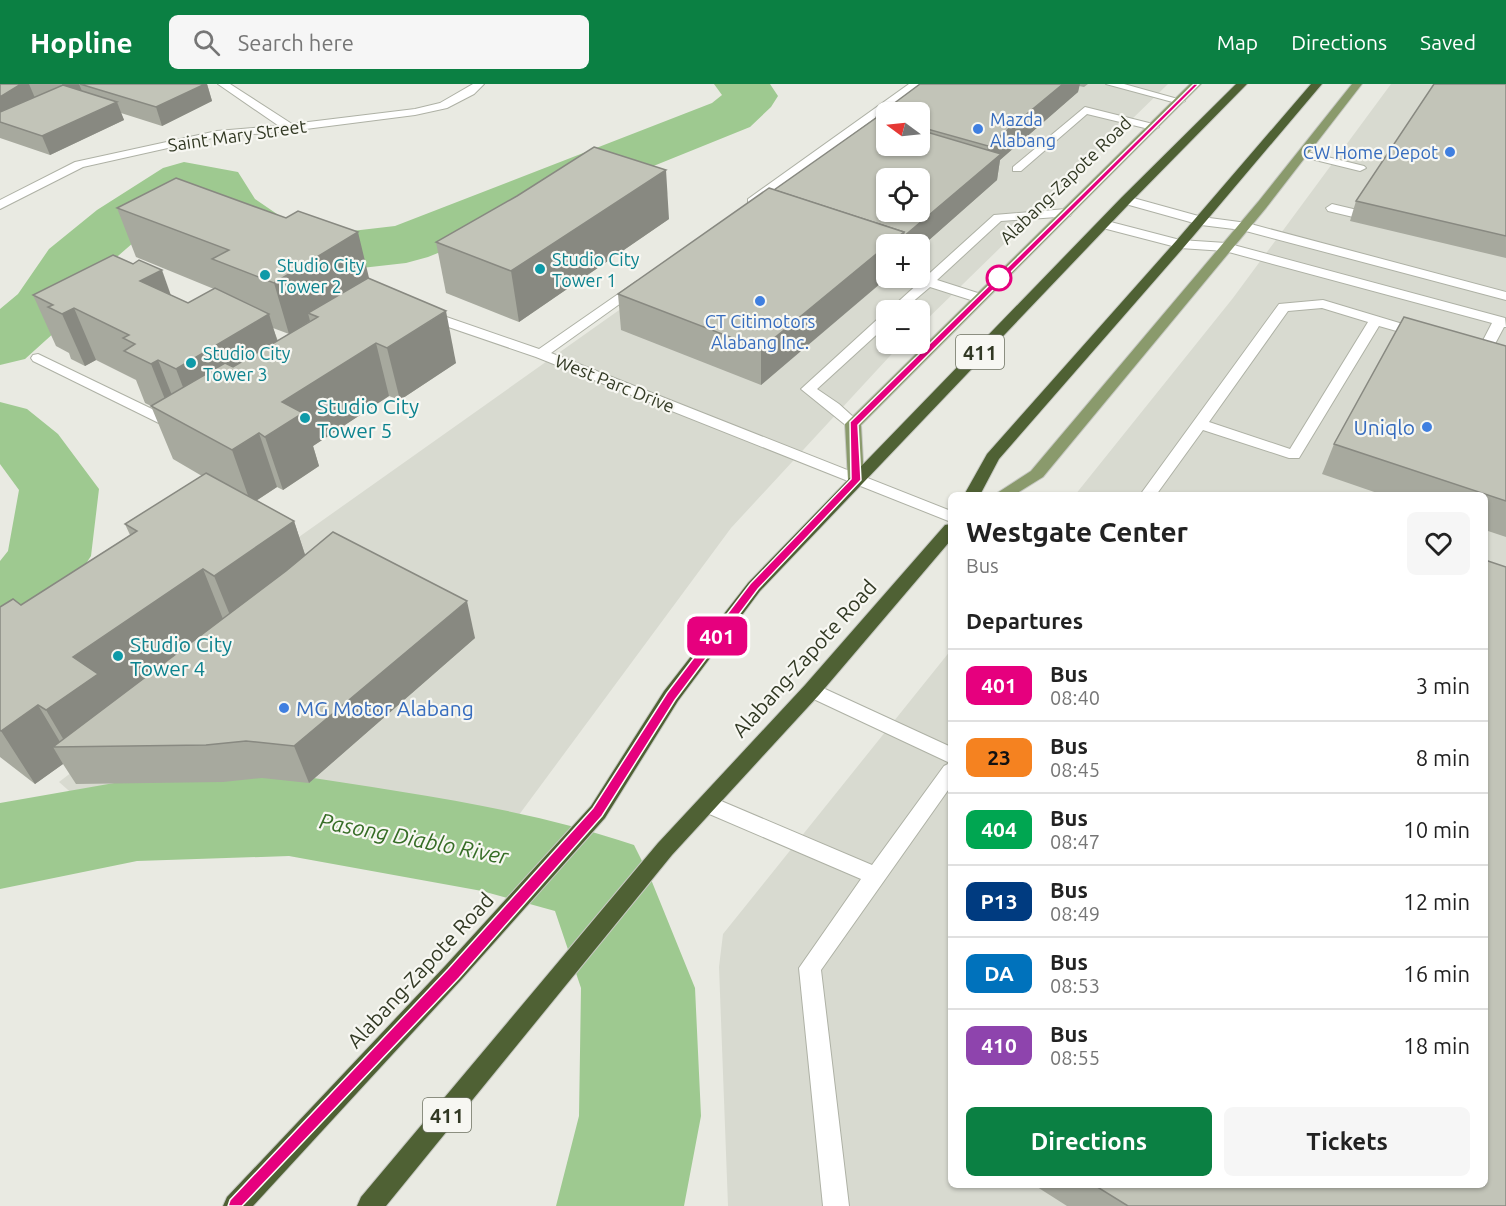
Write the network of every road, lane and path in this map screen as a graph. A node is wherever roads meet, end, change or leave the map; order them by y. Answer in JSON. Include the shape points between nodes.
{"nodes":[{"id":1,"x":223,"y":84,"type":"edge"},
{"id":2,"x":479,"y":84,"type":"edge"},
{"id":3,"x":916,"y":84,"type":"edge"},
{"id":4,"x":1111,"y":84,"type":"edge"},
{"id":5,"x":1196,"y":84,"type":"edge"},
{"id":6,"x":1242,"y":84,"type":"edge"},
{"id":7,"x":1317,"y":84,"type":"edge"},
{"id":8,"x":1357,"y":84,"type":"edge"},
{"id":9,"x":1180,"y":101,"type":"junction"},
{"id":10,"x":1153,"y":127,"type":"junction"},
{"id":11,"x":290,"y":128,"type":"junction"},
{"id":12,"x":1303,"y":154,"type":"junction"},
{"id":13,"x":1360,"y":168,"type":"dead end"},
{"id":14,"x":1017,"y":169,"type":"dead end"},
{"id":15,"x":1126,"y":200,"type":"junction"},
{"id":16,"x":0,"y":205,"type":"edge"},
{"id":17,"x":743,"y":208,"type":"edge"},
{"id":18,"x":1332,"y":208,"type":"dead end"},
{"id":19,"x":1066,"y":213,"type":"junction"},
{"id":20,"x":1370,"y":217,"type":"edge"},
{"id":21,"x":1201,"y":220,"type":"junction"},
{"id":22,"x":1103,"y":224,"type":"junction"},
{"id":23,"x":1244,"y":226,"type":"junction"},
{"id":24,"x":1180,"y":244,"type":"junction"},
{"id":25,"x":1226,"y":247,"type":"junction"},
{"id":26,"x":646,"y":278,"type":"edge"},
{"id":27,"x":930,"y":280,"type":"edge"},
{"id":28,"x":930,"y":283,"type":"edge"},
{"id":29,"x":921,"y":288,"type":"edge"},
{"id":30,"x":1506,"y":296,"type":"edge"},
{"id":31,"x":979,"y":298,"type":"junction"},
{"id":32,"x":907,"y":300,"type":"edge"},
{"id":33,"x":416,"y":311,"type":"edge"},
{"id":34,"x":1376,"y":320,"type":"junction"},
{"id":35,"x":1503,"y":322,"type":"edge"},
{"id":36,"x":876,"y":328,"type":"edge"},
{"id":37,"x":1430,"y":336,"type":"edge"},
{"id":38,"x":1484,"y":352,"type":"edge"},
{"id":39,"x":541,"y":354,"type":"junction"},
{"id":40,"x":38,"y":358,"type":"dead end"},
{"id":41,"x":854,"y":424,"type":"junction"},
{"id":42,"x":1200,"y":424,"type":"junction"},
{"id":43,"x":186,"y":432,"type":"edge"},
{"id":44,"x":856,"y":480,"type":"junction"},
{"id":45,"x":974,"y":492,"type":"edge"},
{"id":46,"x":1007,"y":492,"type":"edge"},
{"id":47,"x":1150,"y":492,"type":"edge"},
{"id":48,"x":948,"y":516,"type":"edge"},
{"id":49,"x":948,"y":532,"type":"edge"},
{"id":50,"x":812,"y":690,"type":"junction"},
{"id":51,"x":948,"y":755,"type":"edge"},
{"id":52,"x":948,"y":775,"type":"edge"},
{"id":53,"x":707,"y":804,"type":"junction"},
{"id":54,"x":876,"y":876,"type":"junction"},
{"id":55,"x":236,"y":1206,"type":"edge"},
{"id":56,"x":370,"y":1206,"type":"edge"},
{"id":57,"x":836,"y":1206,"type":"edge"}],
"edges":[{"from":1,"to":11,"type":"street"},
{"from":2,"to":11,"type":"street","name":"Saint Mary Street","via":[[443,106]]},
{"from":3,"to":17,"type":"street"},
{"from":4,"to":9,"type":"street"},
{"from":5,"to":9,"type":"main road","name":"Alabang-Zapote Road","number":"411"},
{"from":6,"to":15,"type":"highway","name":"Alabang-Zapote Road","number":"411"},
{"from":7,"to":21,"type":"highway"},
{"from":8,"to":12,"type":"main road"},
{"from":9,"to":10,"type":"main road","name":"Alabang-Zapote Road","number":"411"},
{"from":10,"to":14,"type":"street","via":[[1085,110]]},
{"from":10,"to":19,"type":"main road","name":"Alabang-Zapote Road","number":"411"},
{"from":11,"to":16,"type":"street","name":"Saint Mary Street","via":[[217,134],[79,164]]},
{"from":12,"to":13,"type":"street"},
{"from":12,"to":23,"type":"main road"},
{"from":15,"to":21,"type":"street"},
{"from":15,"to":22,"type":"highway","name":"Alabang-Zapote Road","number":"411"},
{"from":18,"to":20,"type":"street"},
{"from":19,"to":27,"type":"street","via":[[998,218]]},
{"from":19,"to":31,"type":"main road","name":"Alabang-Zapote Road","number":"411"},
{"from":21,"to":23,"type":"street"},
{"from":21,"to":24,"type":"highway"},
{"from":22,"to":24,"type":"street"},
{"from":22,"to":44,"type":"highway","name":"Alabang-Zapote Road","number":"411"},
{"from":23,"to":25,"type":"main road"},
{"from":23,"to":30,"type":"street"},
{"from":24,"to":25,"type":"street"},
{"from":24,"to":45,"type":"highway","via":[[992,457]]},
{"from":25,"to":35,"type":"street"},
{"from":25,"to":46,"type":"main road","via":[[1037,474]]},
{"from":26,"to":39,"type":"street","name":"West Parc Drive"},
{"from":28,"to":31,"type":"street"},
{"from":29,"to":32,"type":"street"},
{"from":31,"to":41,"type":"main road","name":"Alabang-Zapote Road","number":"411"},
{"from":33,"to":39,"type":"street"},
{"from":34,"to":37,"type":"street"},
{"from":34,"to":42,"type":"street","via":[[1323,304],[1284,307]]},
{"from":34,"to":42,"type":"street","via":[[1294,456]]},
{"from":35,"to":38,"type":"street"},
{"from":36,"to":41,"type":"street","via":[[808,389]]},
{"from":39,"to":44,"type":"street","name":"West Parc Drive"},
{"from":40,"to":43,"type":"street"},
{"from":41,"to":44,"type":"main road"},
{"from":42,"to":47,"type":"street"},
{"from":44,"to":48,"type":"street","name":"West Parc Drive"},
{"from":44,"to":55,"type":"highway","name":"Alabang-Zapote Road","number":"411","via":[[754,587],[671,696],[597,812]]},
{"from":49,"to":50,"type":"highway","name":"Alabang-Zapote Road","number":"411"},
{"from":50,"to":51,"type":"street"},
{"from":50,"to":53,"type":"highway","name":"Alabang-Zapote Road","number":"411"},
{"from":52,"to":54,"type":"street"},
{"from":53,"to":54,"type":"street"},
{"from":53,"to":56,"type":"highway","name":"Alabang-Zapote Road","number":"411","via":[[665,849]]},
{"from":54,"to":57,"type":"street","via":[[810,968]]}]}
